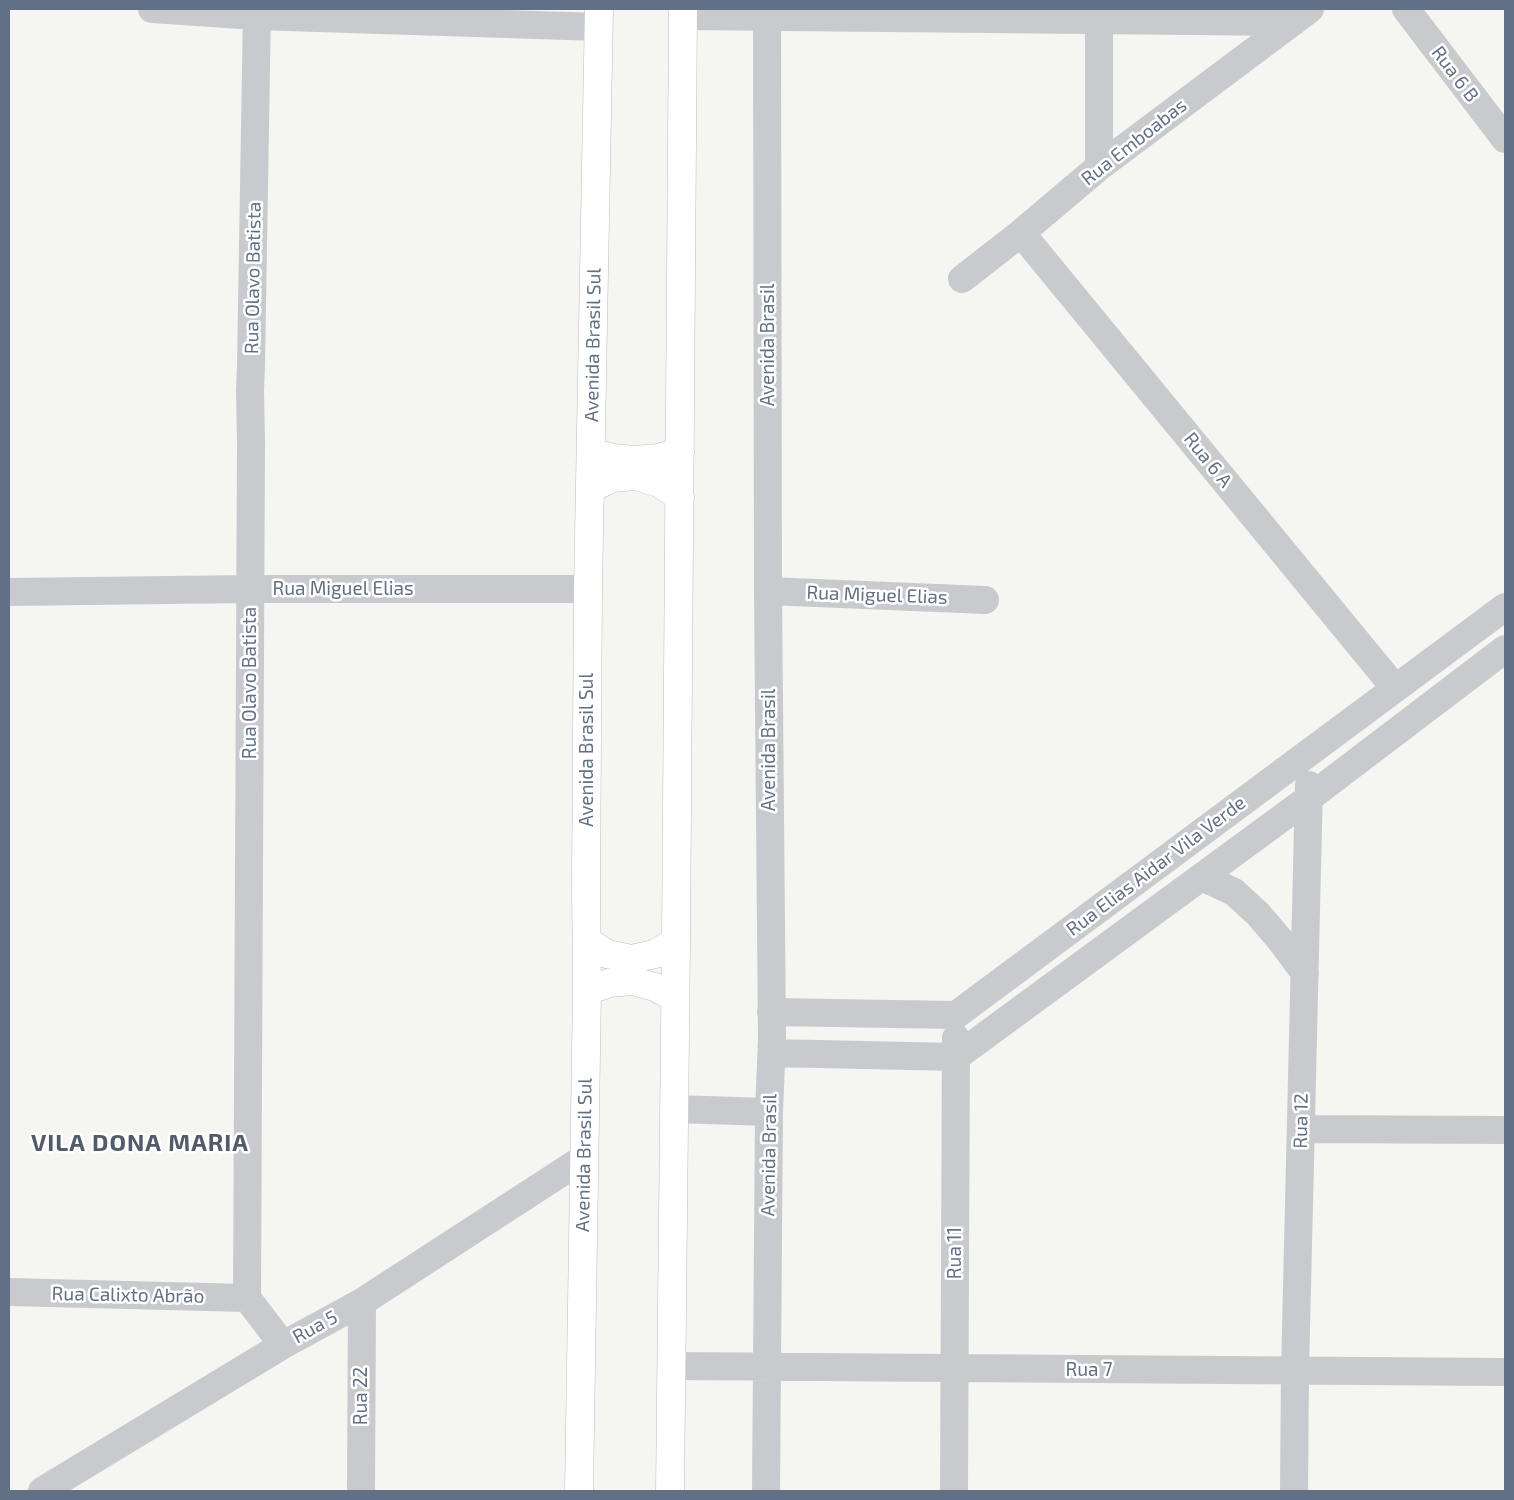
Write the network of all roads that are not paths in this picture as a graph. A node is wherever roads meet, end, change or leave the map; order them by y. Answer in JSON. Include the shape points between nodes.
{"nodes":[{"id":1,"x":152,"y":9,"type":"edge"},
{"id":2,"x":1406,"y":9,"type":"edge"},
{"id":3,"x":256,"y":12,"type":"edge"},
{"id":4,"x":683,"y":13,"type":"edge"},
{"id":5,"x":767,"y":13,"type":"edge"},
{"id":6,"x":1099,"y":14,"type":"edge"},
{"id":7,"x":1301,"y":15,"type":"edge"},
{"id":8,"x":599,"y":18,"type":"edge"},
{"id":9,"x":1505,"y":139,"type":"edge"},
{"id":10,"x":1099,"y":167,"type":"junction"},
{"id":11,"x":1021,"y":232,"type":"junction"},
{"id":12,"x":962,"y":279,"type":"dead end"},
{"id":13,"x":591,"y":452,"type":"junction"},
{"id":14,"x":680,"y":452,"type":"junction"},
{"id":15,"x":590,"y":489,"type":"junction"},
{"id":16,"x":680,"y":497,"type":"junction"},
{"id":17,"x":250,"y":589,"type":"junction"},
{"id":18,"x":588,"y":589,"type":"junction"},
{"id":19,"x":768,"y":591,"type":"junction"},
{"id":20,"x":9,"y":592,"type":"edge"},
{"id":21,"x":985,"y":600,"type":"dead end"},
{"id":22,"x":1505,"y":606,"type":"edge"},
{"id":23,"x":1505,"y":649,"type":"edge"},
{"id":24,"x":1395,"y":688,"type":"junction"},
{"id":25,"x":1310,"y":751,"type":"junction"},
{"id":26,"x":1309,"y":798,"type":"junction"},
{"id":27,"x":1202,"y":877,"type":"junction"},
{"id":28,"x":587,"y":941,"type":"junction"},
{"id":29,"x":676,"y":942,"type":"junction"},
{"id":30,"x":1304,"y":974,"type":"junction"},
{"id":31,"x":587,"y":991,"type":"junction"},
{"id":32,"x":675,"y":998,"type":"junction"},
{"id":33,"x":771,"y":1012,"type":"junction"},
{"id":34,"x":956,"y":1015,"type":"junction"},
{"id":35,"x":772,"y":1053,"type":"junction"},
{"id":36,"x":956,"y":1057,"type":"junction"},
{"id":37,"x":674,"y":1109,"type":"junction"},
{"id":38,"x":769,"y":1112,"type":"junction"},
{"id":39,"x":1301,"y":1129,"type":"junction"},
{"id":40,"x":1505,"y":1130,"type":"edge"},
{"id":41,"x":584,"y":1158,"type":"junction"},
{"id":42,"x":9,"y":1292,"type":"edge"},
{"id":43,"x":246,"y":1298,"type":"junction"},
{"id":44,"x":362,"y":1302,"type":"junction"},
{"id":45,"x":282,"y":1345,"type":"junction"},
{"id":46,"x":672,"y":1366,"type":"junction"},
{"id":47,"x":767,"y":1368,"type":"junction"},
{"id":48,"x":955,"y":1369,"type":"junction"},
{"id":49,"x":1295,"y":1371,"type":"junction"},
{"id":50,"x":1505,"y":1372,"type":"edge"},
{"id":51,"x":48,"y":1489,"type":"edge"},
{"id":52,"x":361,"y":1491,"type":"edge"},
{"id":53,"x":579,"y":1491,"type":"edge"},
{"id":54,"x":670,"y":1491,"type":"edge"},
{"id":55,"x":766,"y":1491,"type":"edge"},
{"id":56,"x":954,"y":1491,"type":"edge"},
{"id":57,"x":1294,"y":1491,"type":"edge"}],
"edges":[{"from":1,"to":3,"type":"street"},
{"from":2,"to":9,"type":"street","name":"Rua 6 B"},
{"from":3,"to":8,"type":"street"},
{"from":3,"to":17,"type":"street","name":"Rua Olavo Batista"},
{"from":4,"to":5,"type":"street"},
{"from":4,"to":14,"type":"main road"},
{"from":5,"to":6,"type":"street"},
{"from":5,"to":19,"type":"street","name":"Avenida Brasil"},
{"from":6,"to":7,"type":"street"},
{"from":6,"to":10,"type":"street"},
{"from":7,"to":10,"type":"street","name":"Rua Emboabas"},
{"from":8,"to":13,"type":"main road","name":"Avenida Brasil Sul"},
{"from":10,"to":11,"type":"street","name":"Rua Emboabas"},
{"from":11,"to":12,"type":"street","name":"Rua Emboabas"},
{"from":11,"to":24,"type":"street","name":"Rua 6 A"},
{"from":13,"to":14,"type":"main road","via":[[635,460]]},
{"from":13,"to":15,"type":"main road","name":"Avenida Brasil Sul"},
{"from":14,"to":16,"type":"main road"},
{"from":15,"to":16,"type":"main road","via":[[612,478],[636,476],[659,482]]},
{"from":15,"to":18,"type":"main road","name":"Avenida Brasil Sul"},
{"from":16,"to":29,"type":"main road"},
{"from":17,"to":18,"type":"street","name":"Rua Miguel Elias"},
{"from":17,"to":20,"type":"street","name":"Rua Miguel Elias"},
{"from":17,"to":43,"type":"street","name":"Rua Olavo Batista"},
{"from":18,"to":28,"type":"main road","name":"Avenida Brasil Sul"},
{"from":19,"to":21,"type":"street","name":"Rua Miguel Elias"},
{"from":19,"to":33,"type":"street","name":"Avenida Brasil"},
{"from":22,"to":24,"type":"street","name":"Rua Elias Aidar Vila Verde"},
{"from":23,"to":26,"type":"street","name":"Rua Elias Aidar Vila Verde"},
{"from":24,"to":25,"type":"street","name":"Rua Elias Aidar Vila Verde"},
{"from":25,"to":26,"type":"street","name":"Rua 12"},
{"from":25,"to":34,"type":"street","name":"Rua Elias Aidar Vila Verde"},
{"from":26,"to":27,"type":"street","name":"Rua Elias Aidar Vila Verde"},
{"from":26,"to":30,"type":"street","name":"Rua 12"},
{"from":27,"to":30,"type":"street","via":[[1234,892],[1258,914]]},
{"from":27,"to":36,"type":"street","name":"Rua Elias Aidar Vila Verde"},
{"from":28,"to":29,"type":"main road","via":[[607,954],[631,959],[655,954]]},
{"from":28,"to":31,"type":"main road","name":"Avenida Brasil Sul"},
{"from":29,"to":32,"type":"main road"},
{"from":30,"to":39,"type":"street","name":"Rua 12"},
{"from":31,"to":32,"type":"main road","via":[[609,983],[632,981],[655,987]]},
{"from":31,"to":41,"type":"main road","name":"Avenida Brasil Sul"},
{"from":32,"to":37,"type":"main road"},
{"from":33,"to":34,"type":"street"},
{"from":33,"to":35,"type":"street","name":"Avenida Brasil"},
{"from":34,"to":36,"type":"street","name":"Rua 11"},
{"from":35,"to":36,"type":"street"},
{"from":35,"to":38,"type":"street","name":"Avenida Brasil"},
{"from":36,"to":48,"type":"street","name":"Rua 11"},
{"from":37,"to":38,"type":"street"},
{"from":37,"to":46,"type":"main road"},
{"from":38,"to":47,"type":"street","name":"Avenida Brasil"},
{"from":39,"to":40,"type":"street"},
{"from":39,"to":49,"type":"street","name":"Rua 12"},
{"from":41,"to":44,"type":"street","name":"Rua 5"},
{"from":41,"to":53,"type":"main road","name":"Avenida Brasil Sul"},
{"from":42,"to":43,"type":"street","name":"Rua Calixto Abrão"},
{"from":43,"to":45,"type":"street"},
{"from":44,"to":45,"type":"street","name":"Rua 5"},
{"from":44,"to":52,"type":"street","name":"Rua 22"},
{"from":45,"to":51,"type":"street","name":"Rua 5"},
{"from":46,"to":47,"type":"street","name":"Rua 7"},
{"from":46,"to":54,"type":"main road"},
{"from":47,"to":48,"type":"street","name":"Rua 7"},
{"from":47,"to":55,"type":"street","name":"Avenida Brasil"},
{"from":48,"to":49,"type":"street","name":"Rua 7"},
{"from":48,"to":56,"type":"street","name":"Rua 11"},
{"from":49,"to":50,"type":"street","name":"Rua 7"},
{"from":49,"to":57,"type":"street","name":"Rua 12"}]}
